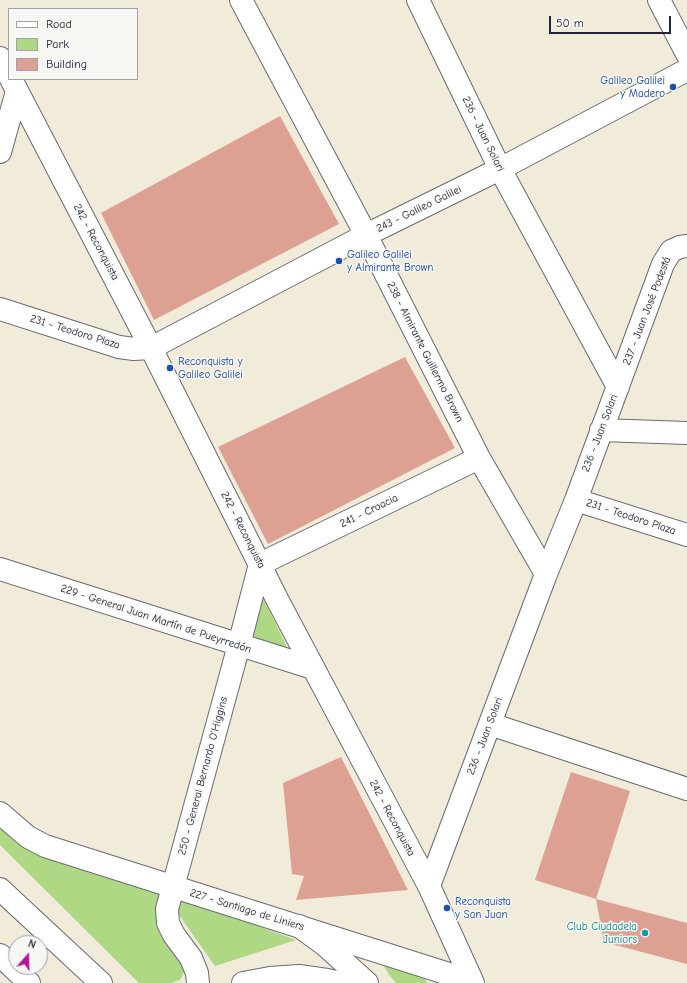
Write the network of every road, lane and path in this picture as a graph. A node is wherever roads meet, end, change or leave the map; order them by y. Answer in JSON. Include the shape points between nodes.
{"nodes":[{"id":1,"x":241,"y":0,"type":"edge"},
{"id":2,"x":418,"y":0,"type":"edge"},
{"id":3,"x":660,"y":0,"type":"edge"},
{"id":4,"x":687,"y":54,"type":"edge"},
{"id":5,"x":0,"y":58,"type":"edge"},
{"id":6,"x":687,"y":70,"type":"edge"},
{"id":7,"x":8,"y":74,"type":"edge"},
{"id":8,"x":12,"y":82,"type":"edge"},
{"id":9,"x":0,"y":152,"type":"edge"},
{"id":10,"x":500,"y":169,"type":"junction"},
{"id":11,"x":366,"y":235,"type":"junction"},
{"id":12,"x":687,"y":246,"type":"edge"},
{"id":13,"x":0,"y":309,"type":"edge"},
{"id":14,"x":151,"y":348,"type":"junction"},
{"id":15,"x":618,"y":387,"type":"junction"},
{"id":16,"x":601,"y":430,"type":"junction"},
{"id":17,"x":687,"y":433,"type":"edge"},
{"id":18,"x":479,"y":458,"type":"junction"},
{"id":19,"x":576,"y":500,"type":"junction"},
{"id":20,"x":687,"y":535,"type":"edge"},
{"id":21,"x":260,"y":564,"type":"junction"},
{"id":22,"x":0,"y":569,"type":"edge"},
{"id":23,"x":546,"y":574,"type":"junction"},
{"id":24,"x":239,"y":645,"type":"junction"},
{"id":25,"x":313,"y":668,"type":"junction"},
{"id":26,"x":490,"y":724,"type":"junction"},
{"id":27,"x":687,"y":789,"type":"edge"},
{"id":28,"x":0,"y":813,"type":"edge"},
{"id":29,"x":0,"y":874,"type":"edge"},
{"id":30,"x":172,"y":886,"type":"junction"},
{"id":31,"x":429,"y":886,"type":"junction"},
{"id":32,"x":0,"y":889,"type":"edge"},
{"id":33,"x":32,"y":918,"type":"junction"},
{"id":34,"x":299,"y":926,"type":"junction"},
{"id":35,"x":0,"y":956,"type":"edge"},
{"id":36,"x":461,"y":977,"type":"edge"},
{"id":37,"x":29,"y":983,"type":"edge"},
{"id":38,"x":101,"y":983,"type":"edge"},
{"id":39,"x":198,"y":983,"type":"edge"},
{"id":40,"x":243,"y":983,"type":"edge"},
{"id":41,"x":340,"y":983,"type":"edge"},
{"id":42,"x":367,"y":983,"type":"edge"}],
"edges":[{"from":1,"to":11,"type":"main road","name":"238 - Almirante Guillermo Brown"},
{"from":2,"to":10,"type":"main road","name":"236 - Juan Solari"},
{"from":3,"to":4,"type":"main road"},
{"from":5,"to":7,"type":"main road","name":"242 - Reconquista"},
{"from":6,"to":10,"type":"main road","name":"243 - Galileo Galilei"},
{"from":8,"to":9,"type":"main road"},
{"from":8,"to":14,"type":"main road","name":"242 - Reconquista"},
{"from":10,"to":11,"type":"main road","name":"243 - Galileo Galilei"},
{"from":10,"to":15,"type":"main road","name":"236 - Juan Solari"},
{"from":11,"to":14,"type":"main road","name":"243 - Galileo Galilei"},
{"from":11,"to":18,"type":"main road","name":"238 - Almirante Guillermo Brown"},
{"from":12,"to":15,"type":"main road","name":"237 - Juan José Podestá","via":[[680,246],[671,251],[663,264]]},
{"from":13,"to":14,"type":"main road","name":"231 - Teodoro Plaza","via":[[119,347]]},
{"from":14,"to":21,"type":"main road","name":"242 - Reconquista"},
{"from":15,"to":16,"type":"main road","name":"236 - Juan Solari"},
{"from":16,"to":17,"type":"main road"},
{"from":16,"to":19,"type":"main road","name":"236 - Juan Solari"},
{"from":18,"to":21,"type":"main road","name":"241 - Croacia"},
{"from":18,"to":23,"type":"main road","name":"238 - Almirante Guillermo Brown"},
{"from":19,"to":20,"type":"main road","name":"231 - Teodoro Plaza"},
{"from":19,"to":23,"type":"main road","name":"236 - Juan Solari"},
{"from":21,"to":24,"type":"main road","name":"250 - General Bernardo O'Higgins"},
{"from":21,"to":25,"type":"main road","name":"242 - Reconquista"},
{"from":22,"to":24,"type":"main road","name":"229 - General Juan Martín de Pueyrredón"},
{"from":23,"to":26,"type":"main road","name":"236 - Juan Solari"},
{"from":24,"to":25,"type":"main road","name":"229 - General Juan Martín de Pueyrredón"},
{"from":24,"to":30,"type":"main road","name":"250 - General Bernardo O'Higgins"},
{"from":25,"to":31,"type":"main road","name":"242 - Reconquista"},
{"from":26,"to":27,"type":"main road"},
{"from":26,"to":31,"type":"main road","name":"236 - Juan Solari"},
{"from":28,"to":30,"type":"main road","name":"227 - Santiago de Liniers","via":[[28,837],[46,846]]},
{"from":29,"to":33,"type":"main road"},
{"from":30,"to":34,"type":"main road","name":"227 - Santiago de Liniers"},
{"from":30,"to":39,"type":"main road","name":"250 - General Bernardo O'Higgins","via":[[167,909],[168,923],[191,958]]},
{"from":31,"to":36,"type":"main road","name":"242 - Reconquista"},
{"from":32,"to":33,"type":"main road"},
{"from":33,"to":38,"type":"main road"},
{"from":34,"to":36,"type":"main road","name":"227 - Santiago de Liniers"},
{"from":34,"to":42,"type":"main road","via":[[325,945]]},
{"from":35,"to":37,"type":"main road"},
{"from":40,"to":41,"type":"main road","via":[[299,976]]}]}
